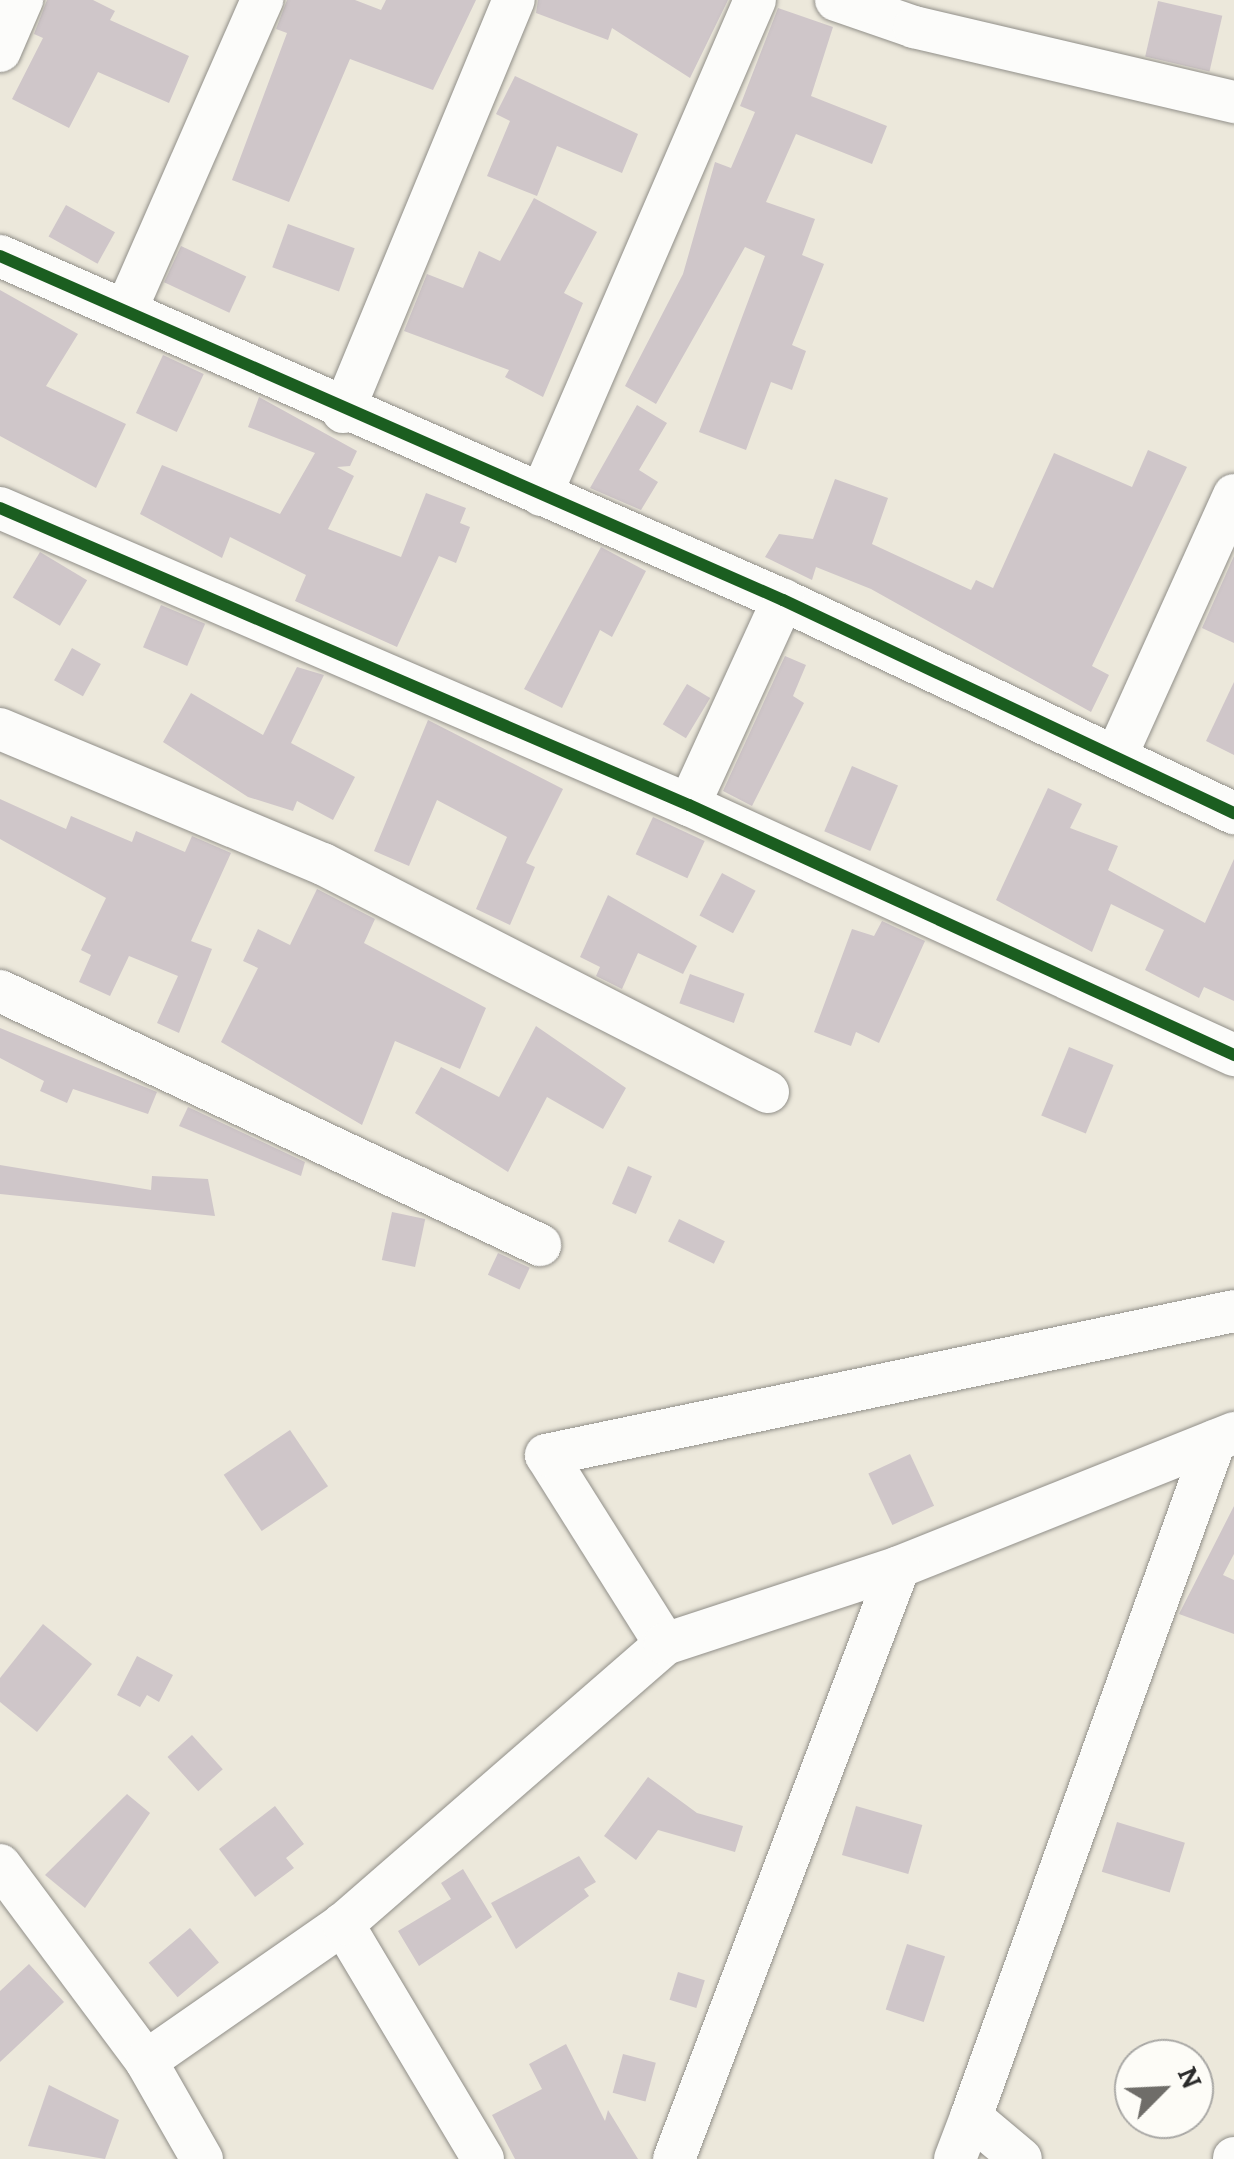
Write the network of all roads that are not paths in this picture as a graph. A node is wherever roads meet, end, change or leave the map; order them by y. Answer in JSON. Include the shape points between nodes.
{"nodes":[{"id":1,"x":22,"y":0,"type":"edge"},
{"id":2,"x":262,"y":0,"type":"edge"},
{"id":3,"x":514,"y":0,"type":"edge"},
{"id":4,"x":755,"y":0,"type":"edge"},
{"id":5,"x":836,"y":0,"type":"edge"},
{"id":6,"x":0,"y":51,"type":"edge"},
{"id":7,"x":1234,"y":102,"type":"edge"},
{"id":8,"x":0,"y":256,"type":"edge"},
{"id":9,"x":126,"y":310,"type":"junction"},
{"id":10,"x":343,"y":412,"type":"junction"},
{"id":11,"x":541,"y":495,"type":"junction"},
{"id":12,"x":1234,"y":495,"type":"edge"},
{"id":13,"x":0,"y":508,"type":"edge"},
{"id":14,"x":1223,"y":546,"type":"edge"},
{"id":15,"x":783,"y":600,"type":"junction"},
{"id":16,"x":0,"y":729,"type":"edge"},
{"id":17,"x":1118,"y":752,"type":"junction"},
{"id":18,"x":689,"y":806,"type":"junction"},
{"id":19,"x":1234,"y":813,"type":"edge"},
{"id":20,"x":0,"y":991,"type":"edge"},
{"id":21,"x":1234,"y":1055,"type":"edge"},
{"id":22,"x":768,"y":1092,"type":"dead end"},
{"id":23,"x":540,"y":1245,"type":"dead end"},
{"id":24,"x":1234,"y":1311,"type":"edge"},
{"id":25,"x":1224,"y":1437,"type":"edge"},
{"id":26,"x":899,"y":1567,"type":"junction"},
{"id":27,"x":665,"y":1644,"type":"junction"},
{"id":28,"x":0,"y":1866,"type":"edge"},
{"id":29,"x":343,"y":1924,"type":"junction"},
{"id":30,"x":146,"y":2061,"type":"junction"},
{"id":31,"x":971,"y":2116,"type":"junction"},
{"id":32,"x":202,"y":2159,"type":"edge"},
{"id":33,"x":483,"y":2159,"type":"edge"},
{"id":34,"x":674,"y":2159,"type":"edge"},
{"id":35,"x":955,"y":2159,"type":"edge"},
{"id":36,"x":1021,"y":2159,"type":"edge"}],
"edges":[{"from":1,"to":6,"type":"street"},
{"from":2,"to":9,"type":"street"},
{"from":3,"to":10,"type":"street"},
{"from":4,"to":11,"type":"street"},
{"from":5,"to":7,"type":"street","via":[[914,27]]},
{"from":8,"to":9,"type":"street"},
{"from":9,"to":10,"type":"street"},
{"from":10,"to":11,"type":"street"},
{"from":11,"to":15,"type":"street"},
{"from":12,"to":14,"type":"street"},
{"from":13,"to":18,"type":"street"},
{"from":14,"to":17,"type":"street"},
{"from":15,"to":17,"type":"street"},
{"from":15,"to":18,"type":"street"},
{"from":16,"to":22,"type":"street","via":[[324,864]]},
{"from":17,"to":19,"type":"street"},
{"from":18,"to":21,"type":"street"},
{"from":20,"to":23,"type":"street"},
{"from":24,"to":27,"type":"street","via":[[546,1455]]},
{"from":25,"to":26,"type":"street"},
{"from":25,"to":31,"type":"street"},
{"from":26,"to":27,"type":"street"},
{"from":26,"to":34,"type":"street"},
{"from":27,"to":29,"type":"street"},
{"from":28,"to":30,"type":"street"},
{"from":29,"to":30,"type":"street"},
{"from":29,"to":33,"type":"street"},
{"from":30,"to":32,"type":"street"},
{"from":31,"to":35,"type":"street"},
{"from":31,"to":36,"type":"street"}]}
